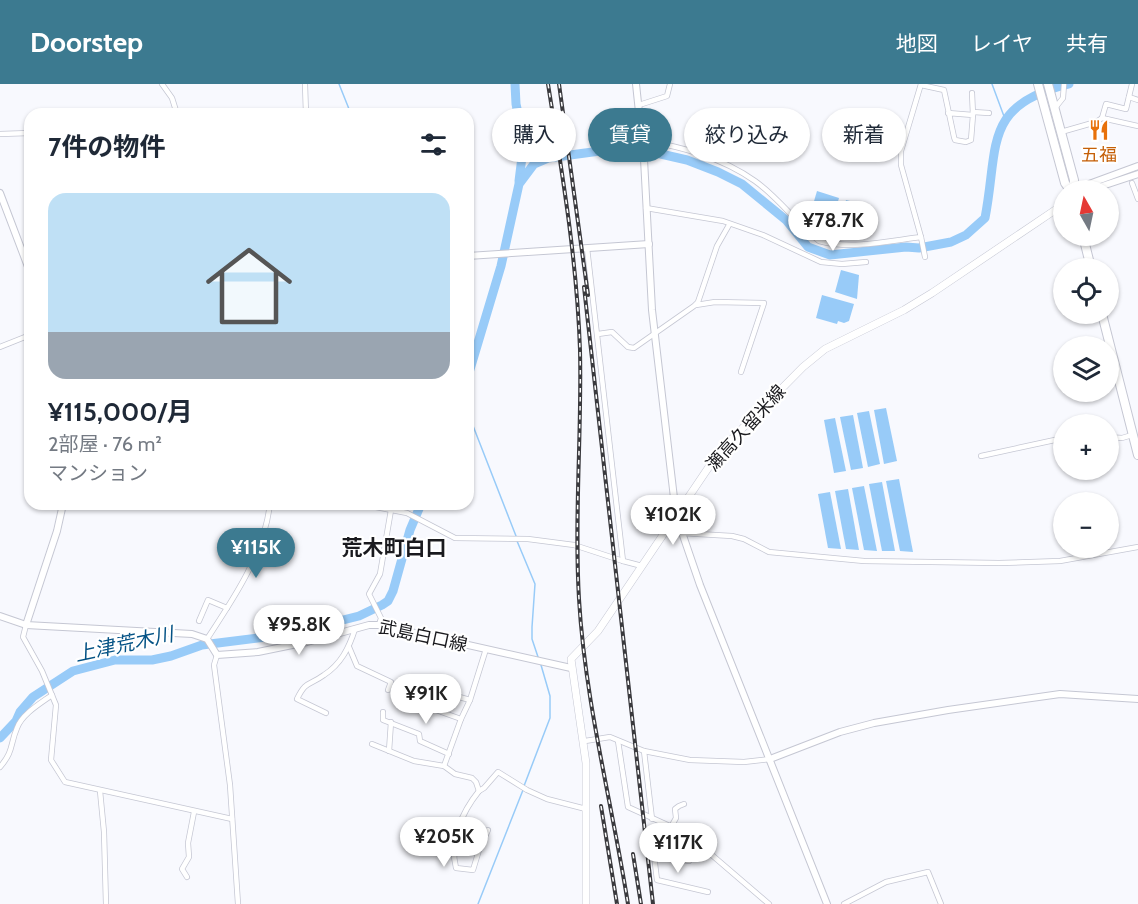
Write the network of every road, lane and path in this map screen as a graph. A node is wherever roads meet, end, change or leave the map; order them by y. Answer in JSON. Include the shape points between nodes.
{"nodes":[{"id":1,"x":162,"y":84,"type":"edge"},
{"id":2,"x":305,"y":84,"type":"edge"},
{"id":3,"x":636,"y":84,"type":"edge"},
{"id":4,"x":670,"y":84,"type":"edge"},
{"id":5,"x":921,"y":84,"type":"edge"},
{"id":6,"x":1038,"y":84,"type":"edge"},
{"id":7,"x":1048,"y":84,"type":"edge"},
{"id":8,"x":1064,"y":84,"type":"edge"},
{"id":9,"x":1132,"y":84,"type":"edge"},
{"id":10,"x":972,"y":93,"type":"dead end"},
{"id":11,"x":1129,"y":97,"type":"junction"},
{"id":12,"x":1138,"y":100,"type":"edge"},
{"id":13,"x":639,"y":105,"type":"junction"},
{"id":14,"x":175,"y":108,"type":"edge"},
{"id":15,"x":306,"y":108,"type":"edge"},
{"id":16,"x":639,"y":108,"type":"edge"},
{"id":17,"x":1050,"y":110,"type":"junction"},
{"id":18,"x":948,"y":113,"type":"junction"},
{"id":19,"x":973,"y":113,"type":"junction"},
{"id":20,"x":988,"y":113,"type":"dead end"},
{"id":21,"x":1102,"y":118,"type":"junction"},
{"id":22,"x":1138,"y":126,"type":"edge"},
{"id":23,"x":1061,"y":132,"type":"junction"},
{"id":24,"x":24,"y":133,"type":"edge"},
{"id":25,"x":0,"y":134,"type":"edge"},
{"id":26,"x":672,"y":145,"type":"edge"},
{"id":27,"x":644,"y":162,"type":"edge"},
{"id":28,"x":1138,"y":166,"type":"edge"},
{"id":29,"x":1138,"y":174,"type":"edge"},
{"id":30,"x":1064,"y":180,"type":"edge"},
{"id":31,"x":1074,"y":180,"type":"edge"},
{"id":32,"x":1100,"y":180,"type":"edge"},
{"id":33,"x":1119,"y":180,"type":"edge"},
{"id":34,"x":1132,"y":183,"type":"dead end"},
{"id":35,"x":0,"y":193,"type":"edge"},
{"id":36,"x":1138,"y":199,"type":"edge"},
{"id":37,"x":646,"y":208,"type":"junction"},
{"id":38,"x":1053,"y":211,"type":"edge"},
{"id":39,"x":729,"y":225,"type":"junction"},
{"id":40,"x":921,"y":237,"type":"junction"},
{"id":41,"x":649,"y":244,"type":"junction"},
{"id":42,"x":587,"y":248,"type":"junction"},
{"id":43,"x":24,"y":256,"type":"edge"},
{"id":44,"x":474,"y":256,"type":"edge"},
{"id":45,"x":925,"y":257,"type":"dead end"},
{"id":46,"x":866,"y":262,"type":"dead end"},
{"id":47,"x":695,"y":305,"type":"junction"},
{"id":48,"x":1104,"y":324,"type":"edge"},
{"id":49,"x":654,"y":332,"type":"junction"},
{"id":50,"x":598,"y":334,"type":"junction"},
{"id":51,"x":24,"y":337,"type":"edge"},
{"id":52,"x":0,"y":347,"type":"edge"},
{"id":53,"x":741,"y":372,"type":"dead end"},
{"id":54,"x":1132,"y":435,"type":"junction"},
{"id":55,"x":1119,"y":438,"type":"edge"},
{"id":56,"x":1053,"y":440,"type":"edge"},
{"id":57,"x":1138,"y":455,"type":"edge"},
{"id":58,"x":981,"y":456,"type":"dead end"},
{"id":59,"x":62,"y":510,"type":"edge"},
{"id":60,"x":269,"y":510,"type":"edge"},
{"id":61,"x":391,"y":510,"type":"joint"},
{"id":62,"x":676,"y":515,"type":"junction"},
{"id":63,"x":681,"y":533,"type":"junction"},
{"id":64,"x":1138,"y":547,"type":"edge"},
{"id":65,"x":623,"y":561,"type":"junction"},
{"id":66,"x":642,"y":567,"type":"junction"},
{"id":67,"x":227,"y":608,"type":"junction"},
{"id":68,"x":0,"y":616,"type":"edge"},
{"id":69,"x":199,"y":621,"type":"dead end"},
{"id":70,"x":380,"y":621,"type":"junction"},
{"id":71,"x":26,"y":625,"type":"junction"},
{"id":72,"x":355,"y":629,"type":"junction"},
{"id":73,"x":207,"y":639,"type":"junction"},
{"id":74,"x":349,"y":647,"type":"junction"},
{"id":75,"x":486,"y":649,"type":"junction"},
{"id":76,"x":215,"y":653,"type":"junction"},
{"id":77,"x":571,"y":668,"type":"junction"},
{"id":78,"x":388,"y":690,"type":"dead end"},
{"id":79,"x":51,"y":693,"type":"junction"},
{"id":80,"x":1138,"y":699,"type":"edge"},
{"id":81,"x":470,"y":700,"type":"junction"},
{"id":82,"x":383,"y":712,"type":"dead end"},
{"id":83,"x":326,"y":713,"type":"dead end"},
{"id":84,"x":461,"y":719,"type":"junction"},
{"id":85,"x":391,"y":722,"type":"junction"},
{"id":86,"x":585,"y":741,"type":"junction"},
{"id":87,"x":618,"y":741,"type":"junction"},
{"id":88,"x":372,"y":744,"type":"dead end"},
{"id":89,"x":388,"y":751,"type":"junction"},
{"id":90,"x":644,"y":751,"type":"junction"},
{"id":91,"x":448,"y":754,"type":"junction"},
{"id":92,"x":770,"y":759,"type":"junction"},
{"id":93,"x":444,"y":766,"type":"junction"},
{"id":94,"x":0,"y":767,"type":"edge"},
{"id":95,"x":100,"y":791,"type":"junction"},
{"id":96,"x":479,"y":791,"type":"junction"},
{"id":97,"x":684,"y":804,"type":"dead end"},
{"id":98,"x":586,"y":808,"type":"junction"},
{"id":99,"x":194,"y":812,"type":"junction"},
{"id":100,"x":232,"y":819,"type":"junction"},
{"id":101,"x":652,"y":819,"type":"junction"},
{"id":102,"x":671,"y":827,"type":"junction"},
{"id":103,"x":488,"y":830,"type":"dead end"},
{"id":104,"x":665,"y":857,"type":"junction"},
{"id":105,"x":689,"y":861,"type":"dead end"},
{"id":106,"x":186,"y":877,"type":"dead end"},
{"id":107,"x":708,"y":892,"type":"dead end"},
{"id":108,"x":106,"y":904,"type":"edge"},
{"id":109,"x":237,"y":904,"type":"edge"},
{"id":110,"x":586,"y":904,"type":"edge"},
{"id":111,"x":769,"y":904,"type":"edge"},
{"id":112,"x":827,"y":904,"type":"edge"},
{"id":113,"x":844,"y":904,"type":"edge"},
{"id":114,"x":941,"y":904,"type":"edge"}],
"edges":[{"from":1,"to":14,"type":"street"},
{"from":2,"to":15,"type":"street"},
{"from":3,"to":13,"type":"street"},
{"from":4,"to":13,"type":"street","via":[[667,96]]},
{"from":5,"to":18,"type":"street","via":[[944,90]]},
{"from":5,"to":40,"type":"street","via":[[900,151]]},
{"from":6,"to":17,"type":"highway"},
{"from":7,"to":17,"type":"highway"},
{"from":8,"to":17,"type":"street","via":[[1063,99]]},
{"from":9,"to":11,"type":"street"},
{"from":10,"to":19,"type":"street"},
{"from":11,"to":12,"type":"street"},
{"from":11,"to":21,"type":"street","via":[[1126,109],[1106,104]]},
{"from":13,"to":16,"type":"street"},
{"from":17,"to":23,"type":"highway"},
{"from":17,"to":30,"type":"highway"},
{"from":18,"to":19,"type":"street"},
{"from":18,"to":19,"type":"street","via":[[955,140],[966,142],[971,140]]},
{"from":19,"to":20,"type":"street"},
{"from":21,"to":22,"type":"street"},
{"from":21,"to":23,"type":"street"},
{"from":23,"to":31,"type":"highway"},
{"from":24,"to":25,"type":"street"},
{"from":26,"to":40,"type":"street","via":[[707,155],[754,180],[819,242],[865,244]]},
{"from":27,"to":37,"type":"street"},
{"from":28,"to":32,"type":"street"},
{"from":29,"to":33,"type":"street"},
{"from":34,"to":36,"type":"street"},
{"from":35,"to":43,"type":"street"},
{"from":37,"to":39,"type":"street"},
{"from":37,"to":41,"type":"street"},
{"from":38,"to":62,"type":"main road","name":"瀬高久留米線","via":[[904,310],[825,349],[719,452]]},
{"from":39,"to":46,"type":"street","via":[[763,235],[821,262]]},
{"from":39,"to":47,"type":"street"},
{"from":40,"to":45,"type":"street"},
{"from":41,"to":42,"type":"street"},
{"from":41,"to":49,"type":"street"},
{"from":42,"to":44,"type":"street"},
{"from":42,"to":50,"type":"street"},
{"from":47,"to":49,"type":"street"},
{"from":47,"to":53,"type":"street","via":[[764,303]]},
{"from":48,"to":54,"type":"highway"},
{"from":49,"to":50,"type":"street","via":[[631,348],[612,332]]},
{"from":49,"to":62,"type":"street"},
{"from":50,"to":65,"type":"street"},
{"from":51,"to":52,"type":"street"},
{"from":54,"to":55,"type":"street"},
{"from":54,"to":57,"type":"highway"},
{"from":56,"to":58,"type":"street"},
{"from":59,"to":71,"type":"street"},
{"from":60,"to":67,"type":"street","via":[[240,589]]},
{"from":61,"to":65,"type":"street","via":[[407,513],[455,538],[528,539],[574,545]]},
{"from":61,"to":70,"type":"street","via":[[380,574],[369,596]]},
{"from":62,"to":63,"type":"street"},
{"from":62,"to":66,"type":"main road","name":"瀬高久留米線"},
{"from":63,"to":64,"type":"street","via":[[732,536],[769,552],[864,561],[1060,561]]},
{"from":63,"to":92,"type":"street"},
{"from":65,"to":66,"type":"street"},
{"from":66,"to":77,"type":"main road","name":"瀬高久留米線","via":[[598,631],[571,659]]},
{"from":67,"to":69,"type":"street","via":[[209,597]]},
{"from":67,"to":73,"type":"street"},
{"from":68,"to":71,"type":"street"},
{"from":70,"to":72,"type":"street","name":"武島白口線"},
{"from":70,"to":75,"type":"street","name":"武島白口線"},
{"from":71,"to":73,"type":"street","via":[[192,634]]},
{"from":71,"to":79,"type":"street","via":[[24,637]]},
{"from":72,"to":74,"type":"street"},
{"from":72,"to":76,"type":"street","name":"武島白口線","via":[[258,652]]},
{"from":73,"to":76,"type":"street"},
{"from":74,"to":78,"type":"street","via":[[357,666],[391,682]]},
{"from":74,"to":83,"type":"street","via":[[334,668],[304,686],[297,699]]},
{"from":75,"to":77,"type":"street","name":"武島白口線"},
{"from":75,"to":81,"type":"street"},
{"from":76,"to":100,"type":"street"},
{"from":77,"to":86,"type":"main road"},
{"from":79,"to":94,"type":"street","via":[[17,728],[12,747]]},
{"from":79,"to":95,"type":"street","via":[[56,705],[52,761],[65,782]]},
{"from":80,"to":92,"type":"street","via":[[1060,694],[959,708],[840,732]]},
{"from":81,"to":84,"type":"street"},
{"from":81,"to":84,"type":"street","via":[[438,691],[433,709]]},
{"from":82,"to":85,"type":"street","via":[[383,720]]},
{"from":84,"to":91,"type":"street"},
{"from":85,"to":89,"type":"street"},
{"from":85,"to":91,"type":"street","via":[[419,734],[420,741]]},
{"from":86,"to":87,"type":"street","via":[[610,737]]},
{"from":86,"to":98,"type":"main road"},
{"from":87,"to":90,"type":"street"},
{"from":87,"to":101,"type":"street","via":[[626,804]]},
{"from":88,"to":89,"type":"street"},
{"from":89,"to":93,"type":"street"},
{"from":90,"to":92,"type":"street","via":[[696,761]]},
{"from":90,"to":101,"type":"street"},
{"from":91,"to":93,"type":"street"},
{"from":92,"to":112,"type":"street"},
{"from":93,"to":96,"type":"street","via":[[455,774],[472,778]]},
{"from":95,"to":99,"type":"street"},
{"from":95,"to":108,"type":"street"},
{"from":96,"to":98,"type":"street","via":[[498,772],[546,799]]},
{"from":96,"to":103,"type":"street","via":[[467,806],[453,846],[456,868],[473,870]]},
{"from":97,"to":102,"type":"street","via":[[675,809]]},
{"from":98,"to":110,"type":"main road"},
{"from":99,"to":100,"type":"street"},
{"from":99,"to":106,"type":"street","via":[[189,856],[182,869]]},
{"from":100,"to":109,"type":"street"},
{"from":101,"to":102,"type":"street"},
{"from":102,"to":104,"type":"street"},
{"from":102,"to":111,"type":"street","via":[[710,852]]},
{"from":104,"to":105,"type":"street"},
{"from":104,"to":107,"type":"street","via":[[654,855],[657,880]]},
{"from":113,"to":114,"type":"street","via":[[886,882],[928,872]]}]}
